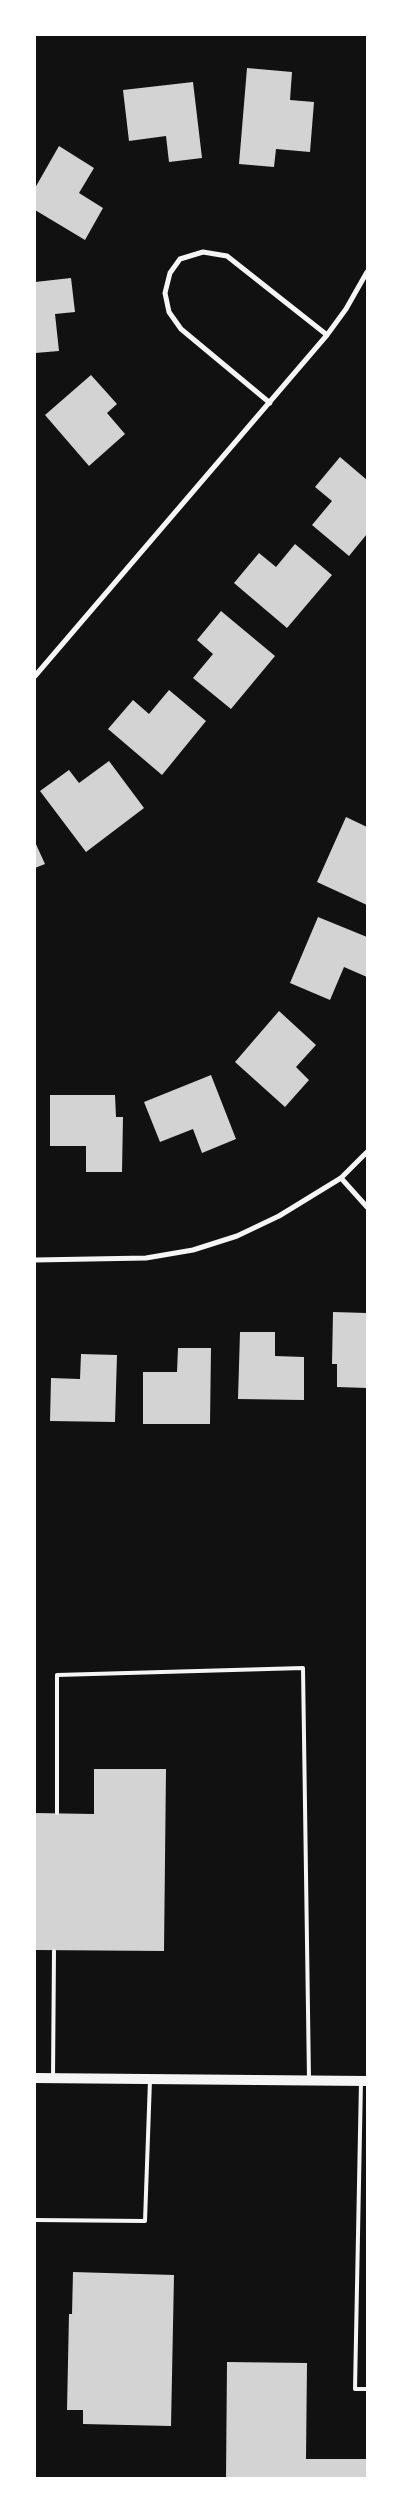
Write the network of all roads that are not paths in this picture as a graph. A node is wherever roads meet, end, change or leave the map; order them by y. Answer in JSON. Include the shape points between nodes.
{"nodes":[{"id":1,"x":367,"y":272,"type":"edge"},
{"id":2,"x":327,"y":335,"type":"junction"},
{"id":3,"x":270,"y":403,"type":"junction"},
{"id":4,"x":35,"y":676,"type":"edge"},
{"id":5,"x":367,"y":1152,"type":"edge"},
{"id":6,"x":341,"y":1178,"type":"junction"},
{"id":7,"x":367,"y":1207,"type":"edge"},
{"id":8,"x":35,"y":1260,"type":"edge"},
{"id":9,"x":56,"y":1813,"type":"dead end"},
{"id":10,"x":54,"y":1951,"type":"dead end"},
{"id":11,"x":35,"y":2078,"type":"edge"},
{"id":12,"x":53,"y":2078,"type":"junction"},
{"id":13,"x":150,"y":2080,"type":"junction"},
{"id":14,"x":309,"y":2081,"type":"junction"},
{"id":15,"x":364,"y":2081,"type":"edge"},
{"id":16,"x":35,"y":2220,"type":"edge"},
{"id":17,"x":367,"y":2389,"type":"edge"}],
"edges":[{"from":1,"to":2,"type":"street"},
{"from":2,"to":3,"type":"street"},
{"from":2,"to":3,"type":"street","via":[[227,256],[202,252],[180,260],[170,272],[165,293],[169,312],[181,329]]},
{"from":3,"to":4,"type":"street"},
{"from":5,"to":6,"type":"street"},
{"from":6,"to":7,"type":"street"},
{"from":6,"to":8,"type":"street","via":[[279,1216],[236,1236],[193,1250],[146,1258]]},
{"from":9,"to":14,"type":"lane","via":[[57,1676],[303,1668]]},
{"from":10,"to":12,"type":"lane"},
{"from":11,"to":12,"type":"main road"},
{"from":12,"to":13,"type":"main road"},
{"from":13,"to":14,"type":"main road"},
{"from":13,"to":16,"type":"lane","via":[[145,2221]]},
{"from":14,"to":15,"type":"main road"},
{"from":15,"to":17,"type":"lane","via":[[355,2388]]}]}
